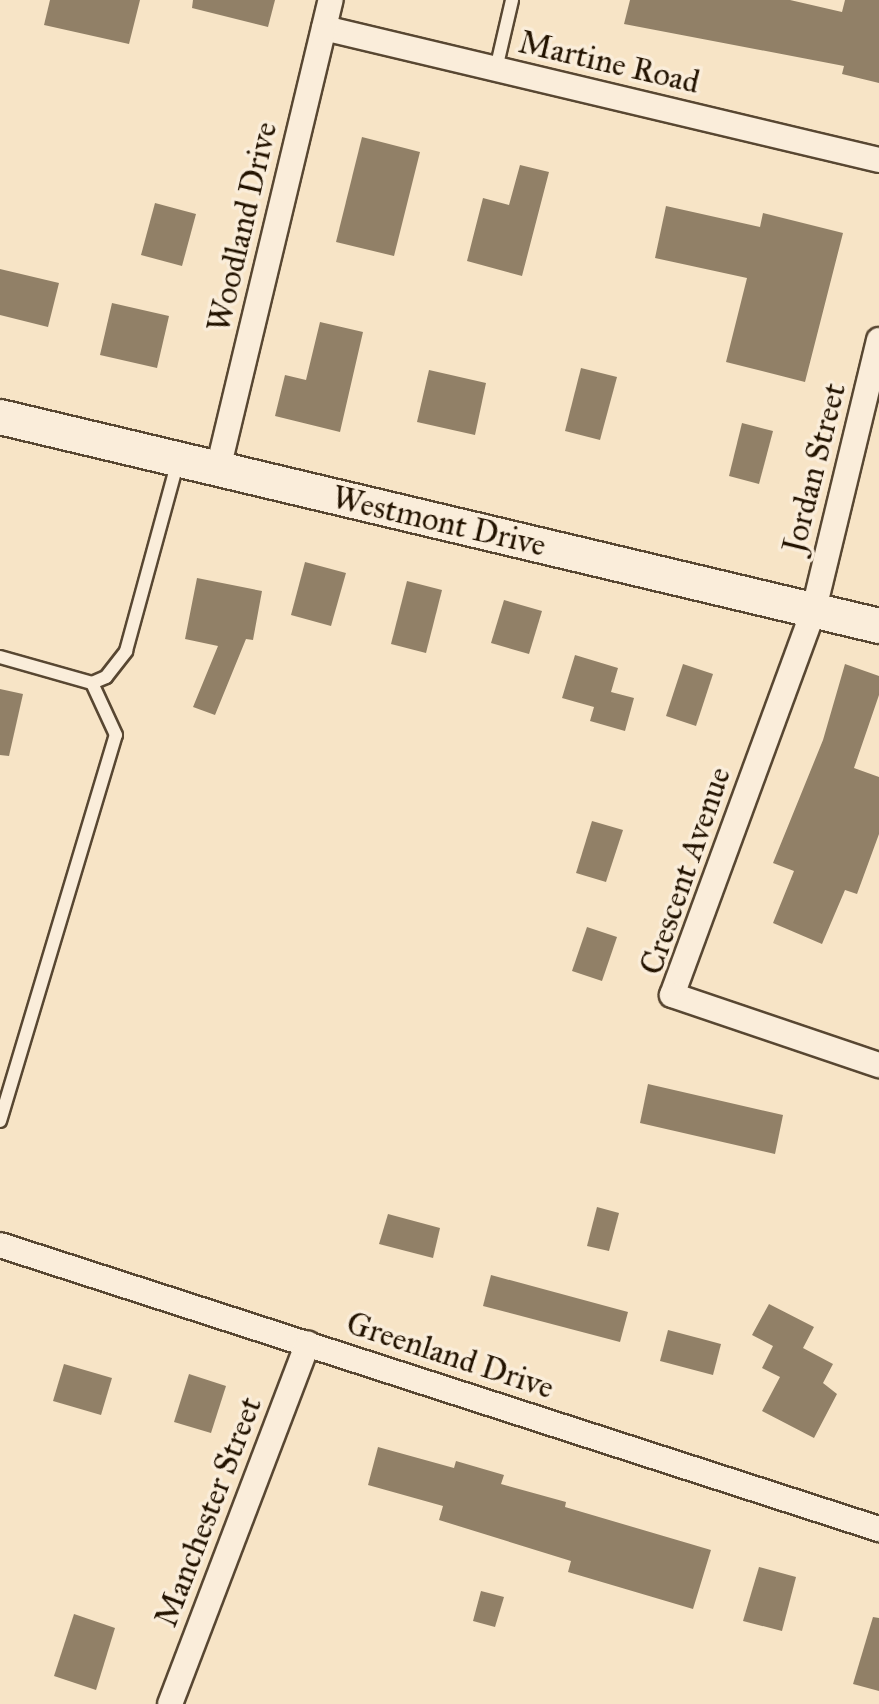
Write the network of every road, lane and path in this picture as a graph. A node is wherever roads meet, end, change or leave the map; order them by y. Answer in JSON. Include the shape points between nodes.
{"nodes":[{"id":1,"x":331,"y":0,"type":"edge"},
{"id":2,"x":512,"y":0,"type":"edge"},
{"id":3,"x":324,"y":28,"type":"junction"},
{"id":4,"x":496,"y":69,"type":"junction"},
{"id":5,"x":879,"y":160,"type":"edge"},
{"id":6,"x":879,"y":340,"type":"edge"},
{"id":7,"x":0,"y":417,"type":"edge"},
{"id":8,"x":179,"y":460,"type":"junction"},
{"id":9,"x":218,"y":469,"type":"junction"},
{"id":10,"x":813,"y":612,"type":"junction"},
{"id":11,"x":879,"y":626,"type":"edge"},
{"id":12,"x":0,"y":657,"type":"edge"},
{"id":13,"x":92,"y":683,"type":"junction"},
{"id":14,"x":879,"y":1065,"type":"edge"},
{"id":15,"x":0,"y":1121,"type":"edge"},
{"id":16,"x":0,"y":1245,"type":"edge"},
{"id":17,"x":308,"y":1343,"type":"junction"},
{"id":18,"x":879,"y":1504,"type":"edge"},
{"id":19,"x":870,"y":1526,"type":"edge"},
{"id":20,"x":170,"y":1704,"type":"edge"}],
"edges":[{"from":1,"to":3,"type":"street","name":"Woodland Drive"},
{"from":2,"to":4,"type":"lane"},
{"from":3,"to":4,"type":"street","name":"Martine Road"},
{"from":3,"to":9,"type":"street","name":"Woodland Drive"},
{"from":4,"to":5,"type":"street","name":"Martine Road"},
{"from":6,"to":10,"type":"street","name":"Jordan Street"},
{"from":7,"to":8,"type":"street","name":"Westmont Drive"},
{"from":8,"to":9,"type":"street","name":"Westmont Drive"},
{"from":8,"to":13,"type":"lane","via":[[126,651],[106,677]]},
{"from":9,"to":10,"type":"street","name":"Westmont Drive"},
{"from":10,"to":11,"type":"street","name":"Westmont Drive"},
{"from":10,"to":14,"type":"street","name":"Crescent Avenue","via":[[672,995]]},
{"from":12,"to":13,"type":"lane"},
{"from":13,"to":15,"type":"lane","via":[[116,735]]},
{"from":16,"to":17,"type":"street","name":"Greenland Drive"},
{"from":17,"to":19,"type":"street","name":"Greenland Drive"},
{"from":17,"to":20,"type":"street","name":"Manchester Street"},
{"from":18,"to":19,"type":"street"}]}
